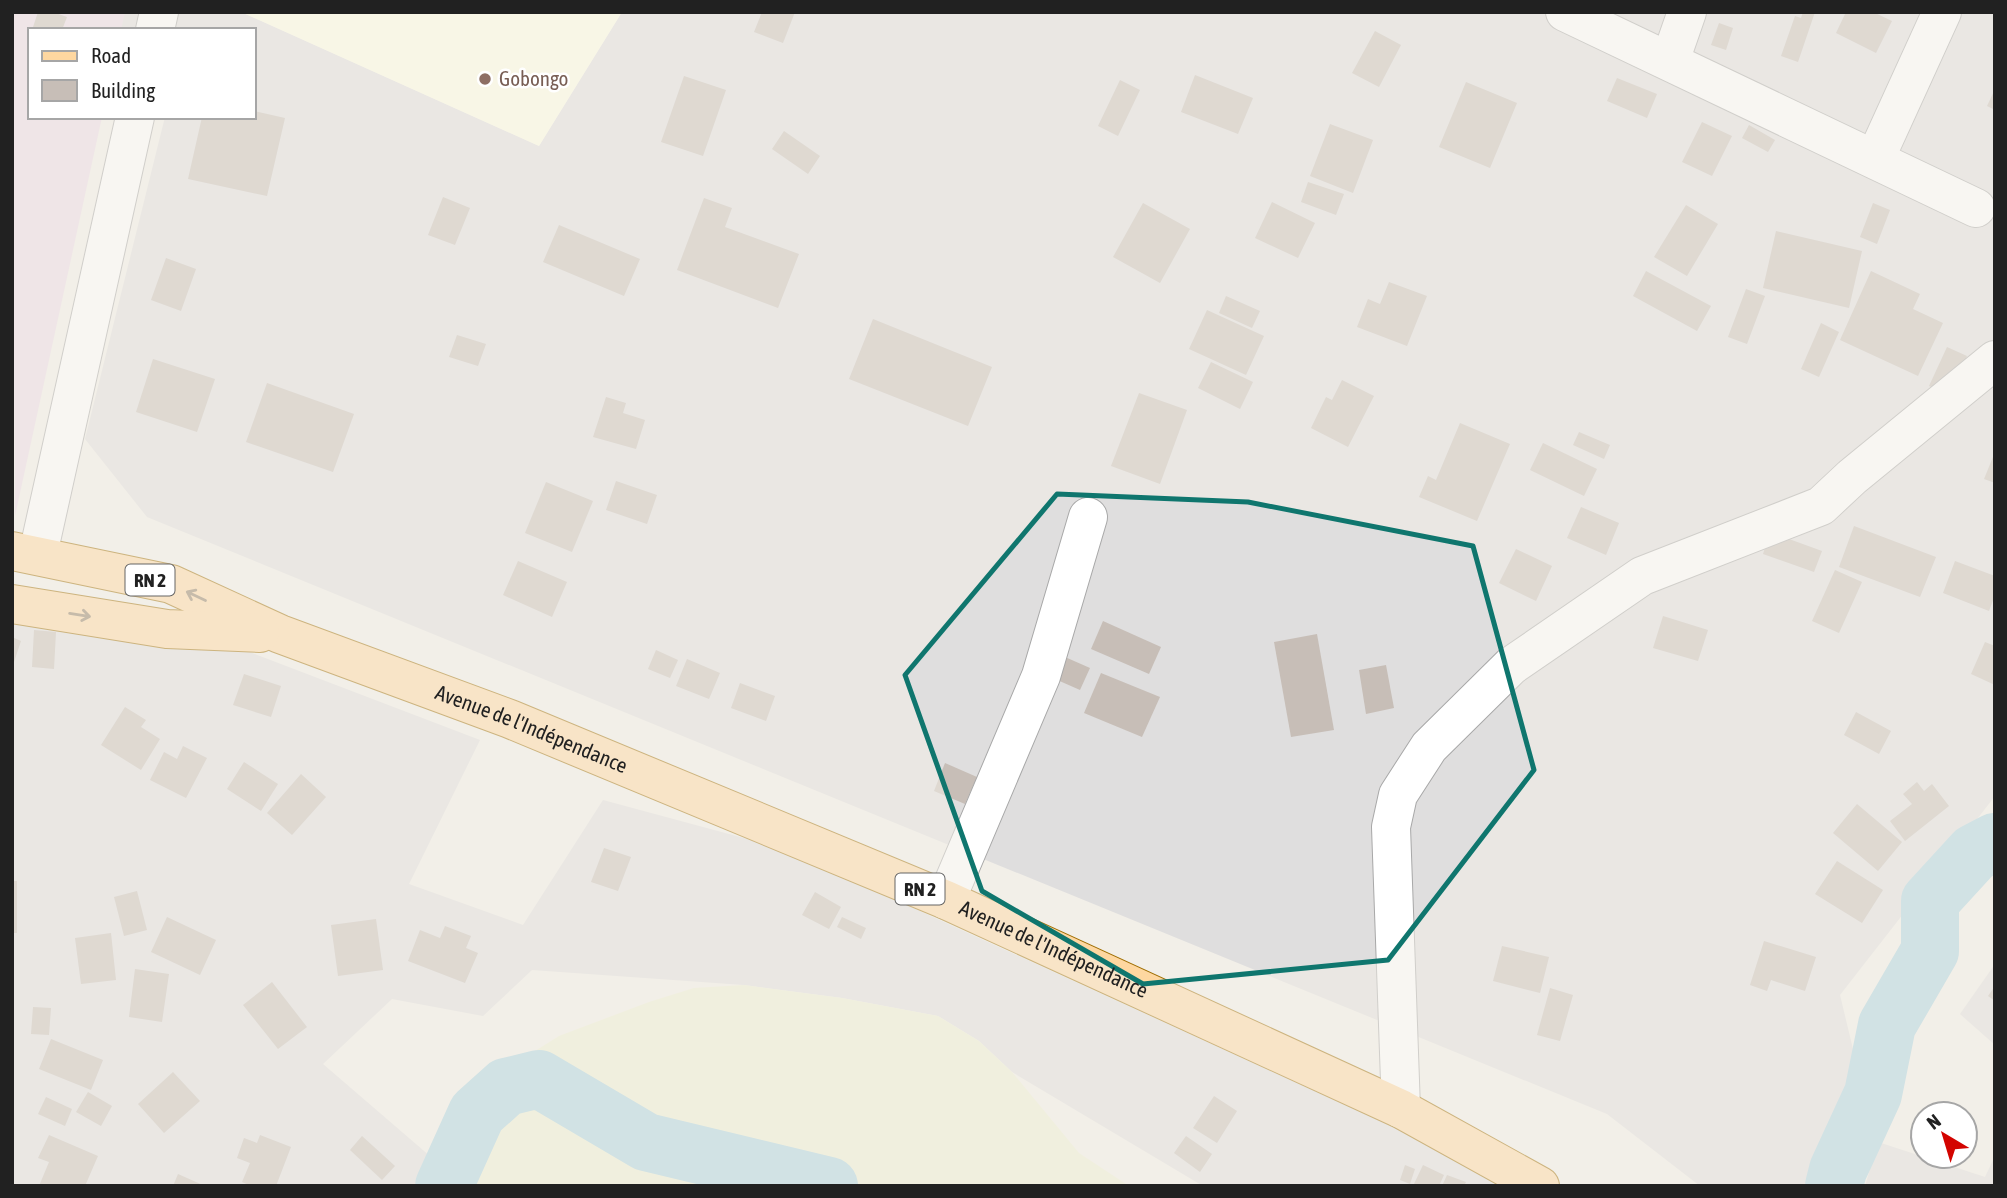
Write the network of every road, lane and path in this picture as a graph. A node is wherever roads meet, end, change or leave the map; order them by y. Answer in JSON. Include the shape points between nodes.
{"nodes":[{"id":1,"x":1565,"y":12,"type":"edge"},
{"id":2,"x":1687,"y":12,"type":"edge"},
{"id":3,"x":1942,"y":12,"type":"edge"},
{"id":4,"x":1670,"y":61,"type":"junction"},
{"id":5,"x":134,"y":119,"type":"edge"},
{"id":6,"x":1875,"y":159,"type":"junction"},
{"id":7,"x":1976,"y":208,"type":"dead end"},
{"id":8,"x":1995,"y":360,"type":"edge"},
{"id":9,"x":1088,"y":517,"type":"dead end"},
{"id":10,"x":25,"y":552,"type":"edge"},
{"id":11,"x":12,"y":604,"type":"edge"},
{"id":12,"x":280,"y":634,"type":"junction"},
{"id":13,"x":946,"y":900,"type":"junction"},
{"id":14,"x":1401,"y":1109,"type":"junction"},
{"id":15,"x":1541,"y":1186,"type":"edge"}],
"edges":[{"from":1,"to":4,"type":"street"},
{"from":2,"to":4,"type":"street"},
{"from":3,"to":6,"type":"street"},
{"from":4,"to":6,"type":"street"},
{"from":5,"to":10,"type":"street"},
{"from":6,"to":7,"type":"street"},
{"from":8,"to":14,"type":"street","via":[[1821,506],[1642,576],[1511,666],[1429,747],[1398,795],[1391,827]]},
{"from":9,"to":13,"type":"street","via":[[1041,676]]},
{"from":12,"to":10,"type":"main road","name":"Avenue de l'Indépendance","number":"RN 2","one_way":true,"via":[[171,584]]},
{"from":11,"to":12,"type":"main road","name":"Avenue de l'Indépendance","number":"RN 2","one_way":true,"via":[[167,629]]},
{"from":12,"to":13,"type":"main road","name":"Avenue de l'Indépendance","number":"RN 2","via":[[510,719]]},
{"from":13,"to":14,"type":"main road","name":"Avenue de l'Indépendance","number":"RN 2"},
{"from":14,"to":15,"type":"main road","name":"Avenue de l'Indépendance","number":"RN 2"}]}
